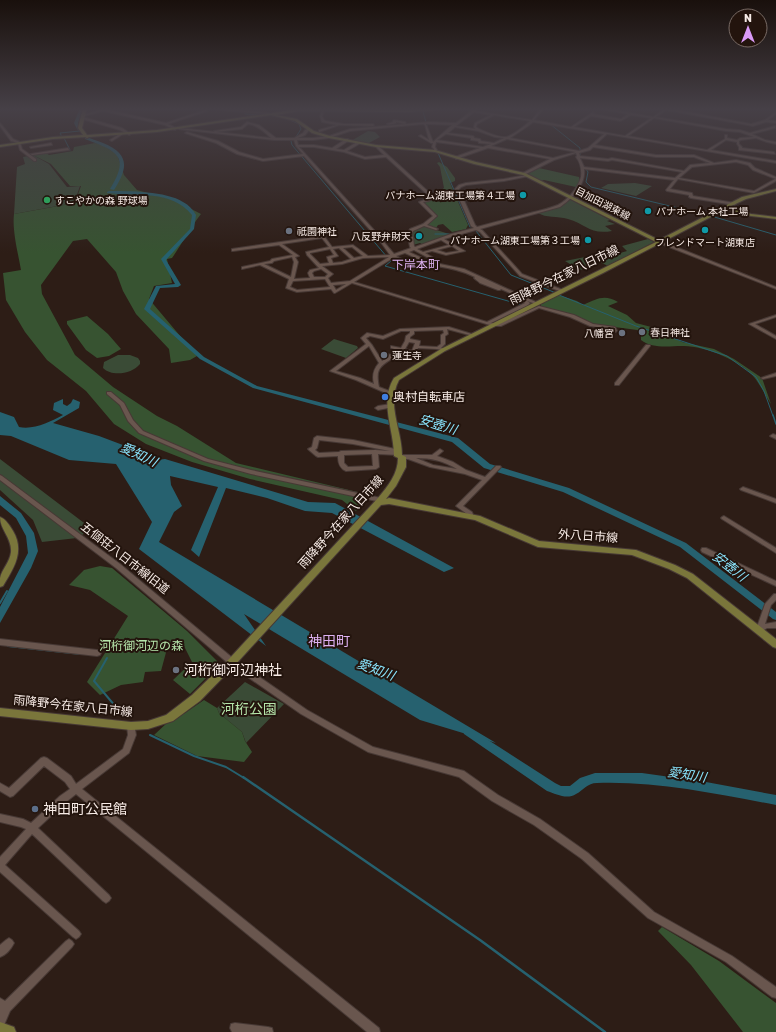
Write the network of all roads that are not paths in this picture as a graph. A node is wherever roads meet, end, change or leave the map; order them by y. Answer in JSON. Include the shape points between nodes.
{"nodes":[{"id":1,"x":30,"y":156,"type":"edge"},
{"id":2,"x":249,"y":156,"type":"edge"},
{"id":3,"x":295,"y":156,"type":"edge"},
{"id":4,"x":306,"y":156,"type":"edge"},
{"id":5,"x":359,"y":156,"type":"edge"},
{"id":6,"x":384,"y":156,"type":"edge"},
{"id":7,"x":386,"y":156,"type":"edge"},
{"id":8,"x":450,"y":156,"type":"edge"},
{"id":9,"x":461,"y":156,"type":"edge"},
{"id":10,"x":536,"y":156,"type":"edge"},
{"id":11,"x":563,"y":156,"type":"edge"},
{"id":12,"x":694,"y":156,"type":"edge"},
{"id":13,"x":741,"y":156,"type":"joint"},
{"id":14,"x":579,"y":157,"type":"joint"},
{"id":15,"x":456,"y":158,"type":"junction"},
{"id":16,"x":552,"y":159,"type":"junction"},
{"id":17,"x":35,"y":160,"type":"dead end"},
{"id":18,"x":736,"y":160,"type":"junction"},
{"id":19,"x":776,"y":162,"type":"edge"},
{"id":20,"x":714,"y":163,"type":"junction"},
{"id":21,"x":583,"y":168,"type":"junction"},
{"id":22,"x":685,"y":172,"type":"junction"},
{"id":23,"x":526,"y":175,"type":"junction"},
{"id":24,"x":676,"y":178,"type":"junction"},
{"id":25,"x":776,"y":180,"type":"edge"},
{"id":26,"x":776,"y":190,"type":"edge"},
{"id":27,"x":754,"y":194,"type":"junction"},
{"id":28,"x":569,"y":197,"type":"junction"},
{"id":29,"x":734,"y":204,"type":"junction"},
{"id":30,"x":726,"y":208,"type":"junction"},
{"id":31,"x":776,"y":218,"type":"edge"},
{"id":32,"x":413,"y":222,"type":"dead end"},
{"id":33,"x":424,"y":225,"type":"junction"},
{"id":34,"x":419,"y":227,"type":"junction"},
{"id":35,"x":476,"y":228,"type":"junction"},
{"id":36,"x":436,"y":229,"type":"dead end"},
{"id":37,"x":409,"y":236,"type":"junction"},
{"id":38,"x":441,"y":239,"type":"junction"},
{"id":39,"x":381,"y":240,"type":"junction"},
{"id":40,"x":660,"y":242,"type":"junction"},
{"id":41,"x":280,"y":244,"type":"junction"},
{"id":42,"x":425,"y":245,"type":"junction"},
{"id":43,"x":452,"y":245,"type":"junction"},
{"id":44,"x":331,"y":248,"type":"junction"},
{"id":45,"x":341,"y":248,"type":"junction"},
{"id":46,"x":415,"y":249,"type":"junction"},
{"id":47,"x":233,"y":250,"type":"dead end"},
{"id":48,"x":432,"y":250,"type":"junction"},
{"id":49,"x":406,"y":252,"type":"junction"},
{"id":50,"x":422,"y":253,"type":"junction"},
{"id":51,"x":346,"y":254,"type":"junction"},
{"id":52,"x":293,"y":256,"type":"junction"},
{"id":53,"x":336,"y":256,"type":"junction"},
{"id":54,"x":426,"y":256,"type":"junction"},
{"id":55,"x":367,"y":257,"type":"junction"},
{"id":56,"x":392,"y":257,"type":"junction"},
{"id":57,"x":441,"y":258,"type":"dead end"},
{"id":58,"x":354,"y":260,"type":"junction"},
{"id":59,"x":330,"y":262,"type":"junction"},
{"id":60,"x":416,"y":263,"type":"junction"},
{"id":61,"x":260,"y":264,"type":"junction"},
{"id":62,"x":320,"y":265,"type":"junction"},
{"id":63,"x":438,"y":265,"type":"junction"},
{"id":64,"x":243,"y":268,"type":"dead end"},
{"id":65,"x":326,"y":278,"type":"junction"},
{"id":66,"x":291,"y":280,"type":"junction"},
{"id":67,"x":313,"y":280,"type":"junction"},
{"id":68,"x":351,"y":282,"type":"junction"},
{"id":69,"x":331,"y":286,"type":"junction"},
{"id":70,"x":776,"y":288,"type":"edge"},
{"id":71,"x":562,"y":291,"type":"junction"},
{"id":72,"x":536,"y":303,"type":"junction"},
{"id":73,"x":776,"y":316,"type":"edge"},
{"id":74,"x":490,"y":324,"type":"junction"},
{"id":75,"x":445,"y":328,"type":"junction"},
{"id":76,"x":412,"y":329,"type":"junction"},
{"id":77,"x":615,"y":331,"type":"dead end"},
{"id":78,"x":473,"y":335,"type":"junction"},
{"id":79,"x":776,"y":338,"type":"edge"},
{"id":80,"x":408,"y":340,"type":"junction"},
{"id":81,"x":369,"y":344,"type":"junction"},
{"id":82,"x":648,"y":346,"type":"dead end"},
{"id":83,"x":393,"y":347,"type":"dead end"},
{"id":84,"x":417,"y":348,"type":"junction"},
{"id":85,"x":440,"y":349,"type":"junction"},
{"id":86,"x":401,"y":350,"type":"junction"},
{"id":87,"x":385,"y":354,"type":"dead end"},
{"id":88,"x":394,"y":356,"type":"junction"},
{"id":89,"x":401,"y":359,"type":"dead end"},
{"id":90,"x":382,"y":363,"type":"junction"},
{"id":91,"x":776,"y":374,"type":"edge"},
{"id":92,"x":763,"y":378,"type":"dead end"},
{"id":93,"x":617,"y":384,"type":"dead end"},
{"id":94,"x":377,"y":387,"type":"junction"},
{"id":95,"x":108,"y":393,"type":"dead end"},
{"id":96,"x":390,"y":393,"type":"junction"},
{"id":97,"x":391,"y":406,"type":"junction"},
{"id":98,"x":378,"y":408,"type":"dead end"},
{"id":99,"x":342,"y":440,"type":"junction"},
{"id":100,"x":440,"y":451,"type":"dead end"},
{"id":101,"x":375,"y":452,"type":"junction"},
{"id":102,"x":342,"y":453,"type":"junction"},
{"id":103,"x":399,"y":454,"type":"junction"},
{"id":104,"x":434,"y":456,"type":"junction"},
{"id":105,"x":409,"y":457,"type":"junction"},
{"id":106,"x":498,"y":467,"type":"dead end"},
{"id":107,"x":466,"y":472,"type":"junction"},
{"id":108,"x":0,"y":477,"type":"edge"},
{"id":109,"x":486,"y":479,"type":"junction"},
{"id":110,"x":743,"y":489,"type":"dead end"},
{"id":111,"x":776,"y":501,"type":"edge"},
{"id":112,"x":379,"y":502,"type":"junction"},
{"id":113,"x":471,"y":517,"type":"junction"},
{"id":114,"x":724,"y":518,"type":"dead end"},
{"id":115,"x":0,"y":520,"type":"edge"},
{"id":116,"x":704,"y":550,"type":"dead end"},
{"id":117,"x":776,"y":551,"type":"edge"},
{"id":118,"x":0,"y":584,"type":"edge"},
{"id":119,"x":776,"y":584,"type":"edge"},
{"id":120,"x":776,"y":596,"type":"edge"},
{"id":121,"x":776,"y":627,"type":"edge"},
{"id":122,"x":763,"y":628,"type":"junction"},
{"id":123,"x":0,"y":642,"type":"edge"},
{"id":124,"x":776,"y":644,"type":"edge"},
{"id":125,"x":97,"y":653,"type":"dead end"},
{"id":126,"x":235,"y":659,"type":"junction"},
{"id":127,"x":0,"y":712,"type":"edge"},
{"id":128,"x":131,"y":726,"type":"junction"},
{"id":129,"x":0,"y":787,"type":"edge"},
{"id":130,"x":76,"y":789,"type":"junction"},
{"id":131,"x":0,"y":818,"type":"edge"},
{"id":132,"x":32,"y":828,"type":"junction"},
{"id":133,"x":0,"y":865,"type":"edge"},
{"id":134,"x":106,"y":898,"type":"dead end"},
{"id":135,"x":76,"y":934,"type":"dead end"},
{"id":136,"x":9,"y":943,"type":"dead end"},
{"id":137,"x":69,"y":944,"type":"dead end"},
{"id":138,"x":0,"y":952,"type":"edge"},
{"id":139,"x":776,"y":992,"type":"edge"},
{"id":140,"x":3,"y":1005,"type":"edge"},
{"id":141,"x":0,"y":1021,"type":"edge"},
{"id":142,"x":235,"y":1028,"type":"dead end"},
{"id":143,"x":0,"y":1029,"type":"edge"},
{"id":144,"x":369,"y":1030,"type":"edge"},
{"id":145,"x":9,"y":1032,"type":"edge"},
{"id":146,"x":268,"y":1032,"type":"edge"}],
"edges":[{"from":1,"to":17,"type":"street"},
{"from":2,"to":3,"type":"street","via":[[263,160]]},
{"from":4,"to":39,"type":"street"},
{"from":5,"to":6,"type":"street"},
{"from":7,"to":33,"type":"street","via":[[432,196],[421,202],[435,216]]},
{"from":8,"to":15,"type":"main road","name":"目加田湖東線"},
{"from":9,"to":15,"type":"street"},
{"from":10,"to":16,"type":"street"},
{"from":11,"to":16,"type":"street"},
{"from":12,"to":20,"type":"street"},
{"from":13,"to":18,"type":"street"},
{"from":13,"to":19,"type":"street"},
{"from":14,"to":21,"type":"street"},
{"from":14,"to":22,"type":"street","via":[[608,160],[612,158]]},
{"from":15,"to":23,"type":"main road","name":"目加田湖東線"},
{"from":16,"to":23,"type":"street"},
{"from":18,"to":20,"type":"street"},
{"from":18,"to":25,"type":"street","via":[[750,164],[754,169]]},
{"from":20,"to":22,"type":"street","via":[[691,166]]},
{"from":21,"to":24,"type":"street"},
{"from":21,"to":28,"type":"street","via":[[580,184]]},
{"from":22,"to":24,"type":"street"},
{"from":23,"to":28,"type":"main road","name":"目加田湖東線"},
{"from":23,"to":35,"type":"street","via":[[460,186],[457,189]]},
{"from":24,"to":27,"type":"street"},
{"from":24,"to":29,"type":"street","via":[[668,190],[691,194],[691,197]]},
{"from":25,"to":27,"type":"street"},
{"from":26,"to":27,"type":"main road","name":"雨降野今在家八日市線"},
{"from":27,"to":29,"type":"main road","name":"雨降野今在家八日市線"},
{"from":28,"to":35,"type":"street","via":[[559,206]]},
{"from":28,"to":40,"type":"main road","name":"目加田湖東線"},
{"from":29,"to":30,"type":"main road","name":"雨降野今在家八日市線"},
{"from":30,"to":31,"type":"main road"},
{"from":30,"to":40,"type":"main road","name":"雨降野今在家八日市線"},
{"from":32,"to":34,"type":"street"},
{"from":33,"to":34,"type":"street"},
{"from":33,"to":36,"type":"street"},
{"from":34,"to":37,"type":"street","via":[[410,230]]},
{"from":35,"to":38,"type":"street"},
{"from":35,"to":71,"type":"street","via":[[521,275]]},
{"from":37,"to":39,"type":"street"},
{"from":37,"to":46,"type":"street"},
{"from":38,"to":42,"type":"street"},
{"from":38,"to":43,"type":"street"},
{"from":39,"to":56,"type":"street"},
{"from":40,"to":70,"type":"street"},
{"from":40,"to":71,"type":"main road","name":"雨降野今在家八日市線"},
{"from":41,"to":44,"type":"street","via":[[324,237]]},
{"from":41,"to":47,"type":"street"},
{"from":41,"to":52,"type":"street","via":[[297,256]]},
{"from":42,"to":46,"type":"street"},
{"from":42,"to":48,"type":"street"},
{"from":43,"to":48,"type":"street"},
{"from":43,"to":48,"type":"street","via":[[463,251],[446,254]]},
{"from":44,"to":45,"type":"street"},
{"from":44,"to":53,"type":"street"},
{"from":44,"to":62,"type":"street","via":[[308,252]]},
{"from":45,"to":51,"type":"street"},
{"from":45,"to":55,"type":"street","via":[[353,246]]},
{"from":46,"to":49,"type":"street"},
{"from":46,"to":50,"type":"street"},
{"from":48,"to":50,"type":"street"},
{"from":49,"to":56,"type":"street"},
{"from":49,"to":60,"type":"street","via":[[421,260]]},
{"from":50,"to":54,"type":"street"},
{"from":51,"to":53,"type":"street"},
{"from":51,"to":58,"type":"street"},
{"from":52,"to":61,"type":"street"},
{"from":52,"to":66,"type":"street","via":[[296,262]]},
{"from":53,"to":59,"type":"street","via":[[329,257]]},
{"from":54,"to":57,"type":"street","via":[[434,254]]},
{"from":54,"to":63,"type":"street","via":[[438,262]]},
{"from":55,"to":56,"type":"street"},
{"from":55,"to":58,"type":"street"},
{"from":56,"to":60,"type":"street"},
{"from":56,"to":68,"type":"street"},
{"from":56,"to":74,"type":"street","via":[[402,263],[442,267],[467,274],[528,303]]},
{"from":58,"to":59,"type":"street"},
{"from":59,"to":62,"type":"street"},
{"from":60,"to":63,"type":"street"},
{"from":61,"to":64,"type":"street"},
{"from":61,"to":66,"type":"street"},
{"from":62,"to":65,"type":"street","via":[[331,274]]},
{"from":62,"to":67,"type":"street","via":[[311,270]]},
{"from":63,"to":72,"type":"street","via":[[467,271]]},
{"from":65,"to":67,"type":"street"},
{"from":65,"to":69,"type":"street"},
{"from":66,"to":67,"type":"street"},
{"from":66,"to":69,"type":"street","via":[[288,288],[297,291]]},
{"from":68,"to":69,"type":"street"},
{"from":68,"to":69,"type":"street","via":[[335,292]]},
{"from":68,"to":74,"type":"street"},
{"from":71,"to":72,"type":"main road","name":"雨降野今在家八日市線"},
{"from":72,"to":74,"type":"main road","name":"雨降野今在家八日市線"},
{"from":73,"to":79,"type":"street","via":[[751,324]]},
{"from":74,"to":77,"type":"street","via":[[499,325],[539,307],[572,316],[592,325],[613,328]]},
{"from":74,"to":78,"type":"main road","name":"雨降野今在家八日市線"},
{"from":75,"to":76,"type":"street"},
{"from":75,"to":78,"type":"street"},
{"from":75,"to":85,"type":"street","via":[[446,334],[443,335]]},
{"from":76,"to":80,"type":"street"},
{"from":76,"to":81,"type":"street","via":[[400,330],[383,338],[369,334],[363,338]]},
{"from":78,"to":85,"type":"main road","name":"雨降野今在家八日市線"},
{"from":80,"to":84,"type":"street","via":[[418,342]]},
{"from":80,"to":86,"type":"street"},
{"from":81,"to":90,"type":"street"},
{"from":81,"to":94,"type":"street","via":[[332,371],[358,378]]},
{"from":82,"to":93,"type":"street"},
{"from":83,"to":86,"type":"street"},
{"from":84,"to":85,"type":"street"},
{"from":84,"to":86,"type":"street","via":[[414,352]]},
{"from":85,"to":96,"type":"main road","name":"雨降野今在家八日市線","via":[[399,376],[392,383]]},
{"from":86,"to":88,"type":"street"},
{"from":87,"to":88,"type":"street"},
{"from":88,"to":89,"type":"street"},
{"from":88,"to":90,"type":"street"},
{"from":90,"to":94,"type":"street","via":[[377,368]]},
{"from":91,"to":92,"type":"street"},
{"from":94,"to":96,"type":"street"},
{"from":95,"to":112,"type":"street","via":[[122,404],[131,421],[141,432],[200,457],[251,472]]},
{"from":96,"to":97,"type":"main road","name":"雨降野今在家八日市線"},
{"from":97,"to":98,"type":"street"},
{"from":97,"to":103,"type":"main road","name":"雨降野今在家八日市線"},
{"from":99,"to":102,"type":"street"},
{"from":99,"to":102,"type":"street","via":[[317,438],[314,448],[311,449],[318,455]]},
{"from":99,"to":103,"type":"street"},
{"from":100,"to":104,"type":"street"},
{"from":101,"to":102,"type":"street"},
{"from":101,"to":102,"type":"street","via":[[376,467],[358,470],[344,468]]},
{"from":101,"to":103,"type":"street"},
{"from":103,"to":105,"type":"street"},
{"from":103,"to":112,"type":"main road","name":"雨降野今在家八日市線","via":[[402,467],[392,486]]},
{"from":104,"to":105,"type":"street"},
{"from":104,"to":107,"type":"street"},
{"from":105,"to":107,"type":"street","via":[[432,466]]},
{"from":106,"to":109,"type":"street"},
{"from":107,"to":109,"type":"street"},
{"from":108,"to":126,"type":"street","name":"五個荘八日市線旧道"},
{"from":109,"to":113,"type":"street","via":[[459,506],[470,513]]},
{"from":110,"to":111,"type":"street"},
{"from":112,"to":113,"type":"main road","name":"外八日市線","via":[[389,501]]},
{"from":112,"to":126,"type":"main road","name":"雨降野今在家八日市線"},
{"from":113,"to":122,"type":"main road","name":"外八日市線","via":[[538,544],[633,552],[650,558],[690,576]]},
{"from":114,"to":117,"type":"street"},
{"from":115,"to":118,"type":"main road","via":[[14,537],[16,548],[10,568]]},
{"from":116,"to":119,"type":"street"},
{"from":120,"to":122,"type":"street","via":[[768,604]]},
{"from":121,"to":122,"type":"street"},
{"from":122,"to":124,"type":"main road","name":"外八日市線"},
{"from":123,"to":125,"type":"street"},
{"from":126,"to":128,"type":"main road","name":"雨降野今在家八日市線","via":[[196,698],[169,718],[148,725]]},
{"from":126,"to":139,"type":"street","name":"五個荘八日市線旧道","via":[[304,712],[371,750],[461,774],[495,798],[537,822],[584,856],[652,915],[729,959]]},
{"from":127,"to":128,"type":"main road","name":"雨降野今在家八日市線"},
{"from":128,"to":130,"type":"street","via":[[132,735],[126,751]]},
{"from":129,"to":130,"type":"street","via":[[10,793],[44,761],[68,779]]},
{"from":130,"to":132,"type":"street"},
{"from":130,"to":144,"type":"street"},
{"from":131,"to":132,"type":"street","via":[[23,823]]},
{"from":132,"to":133,"type":"street"},
{"from":132,"to":134,"type":"street"},
{"from":133,"to":135,"type":"street"},
{"from":136,"to":138,"type":"street"},
{"from":137,"to":140,"type":"street"},
{"from":140,"to":141,"type":"street"},
{"from":142,"to":146,"type":"street"},
{"from":143,"to":145,"type":"main road"}]}
